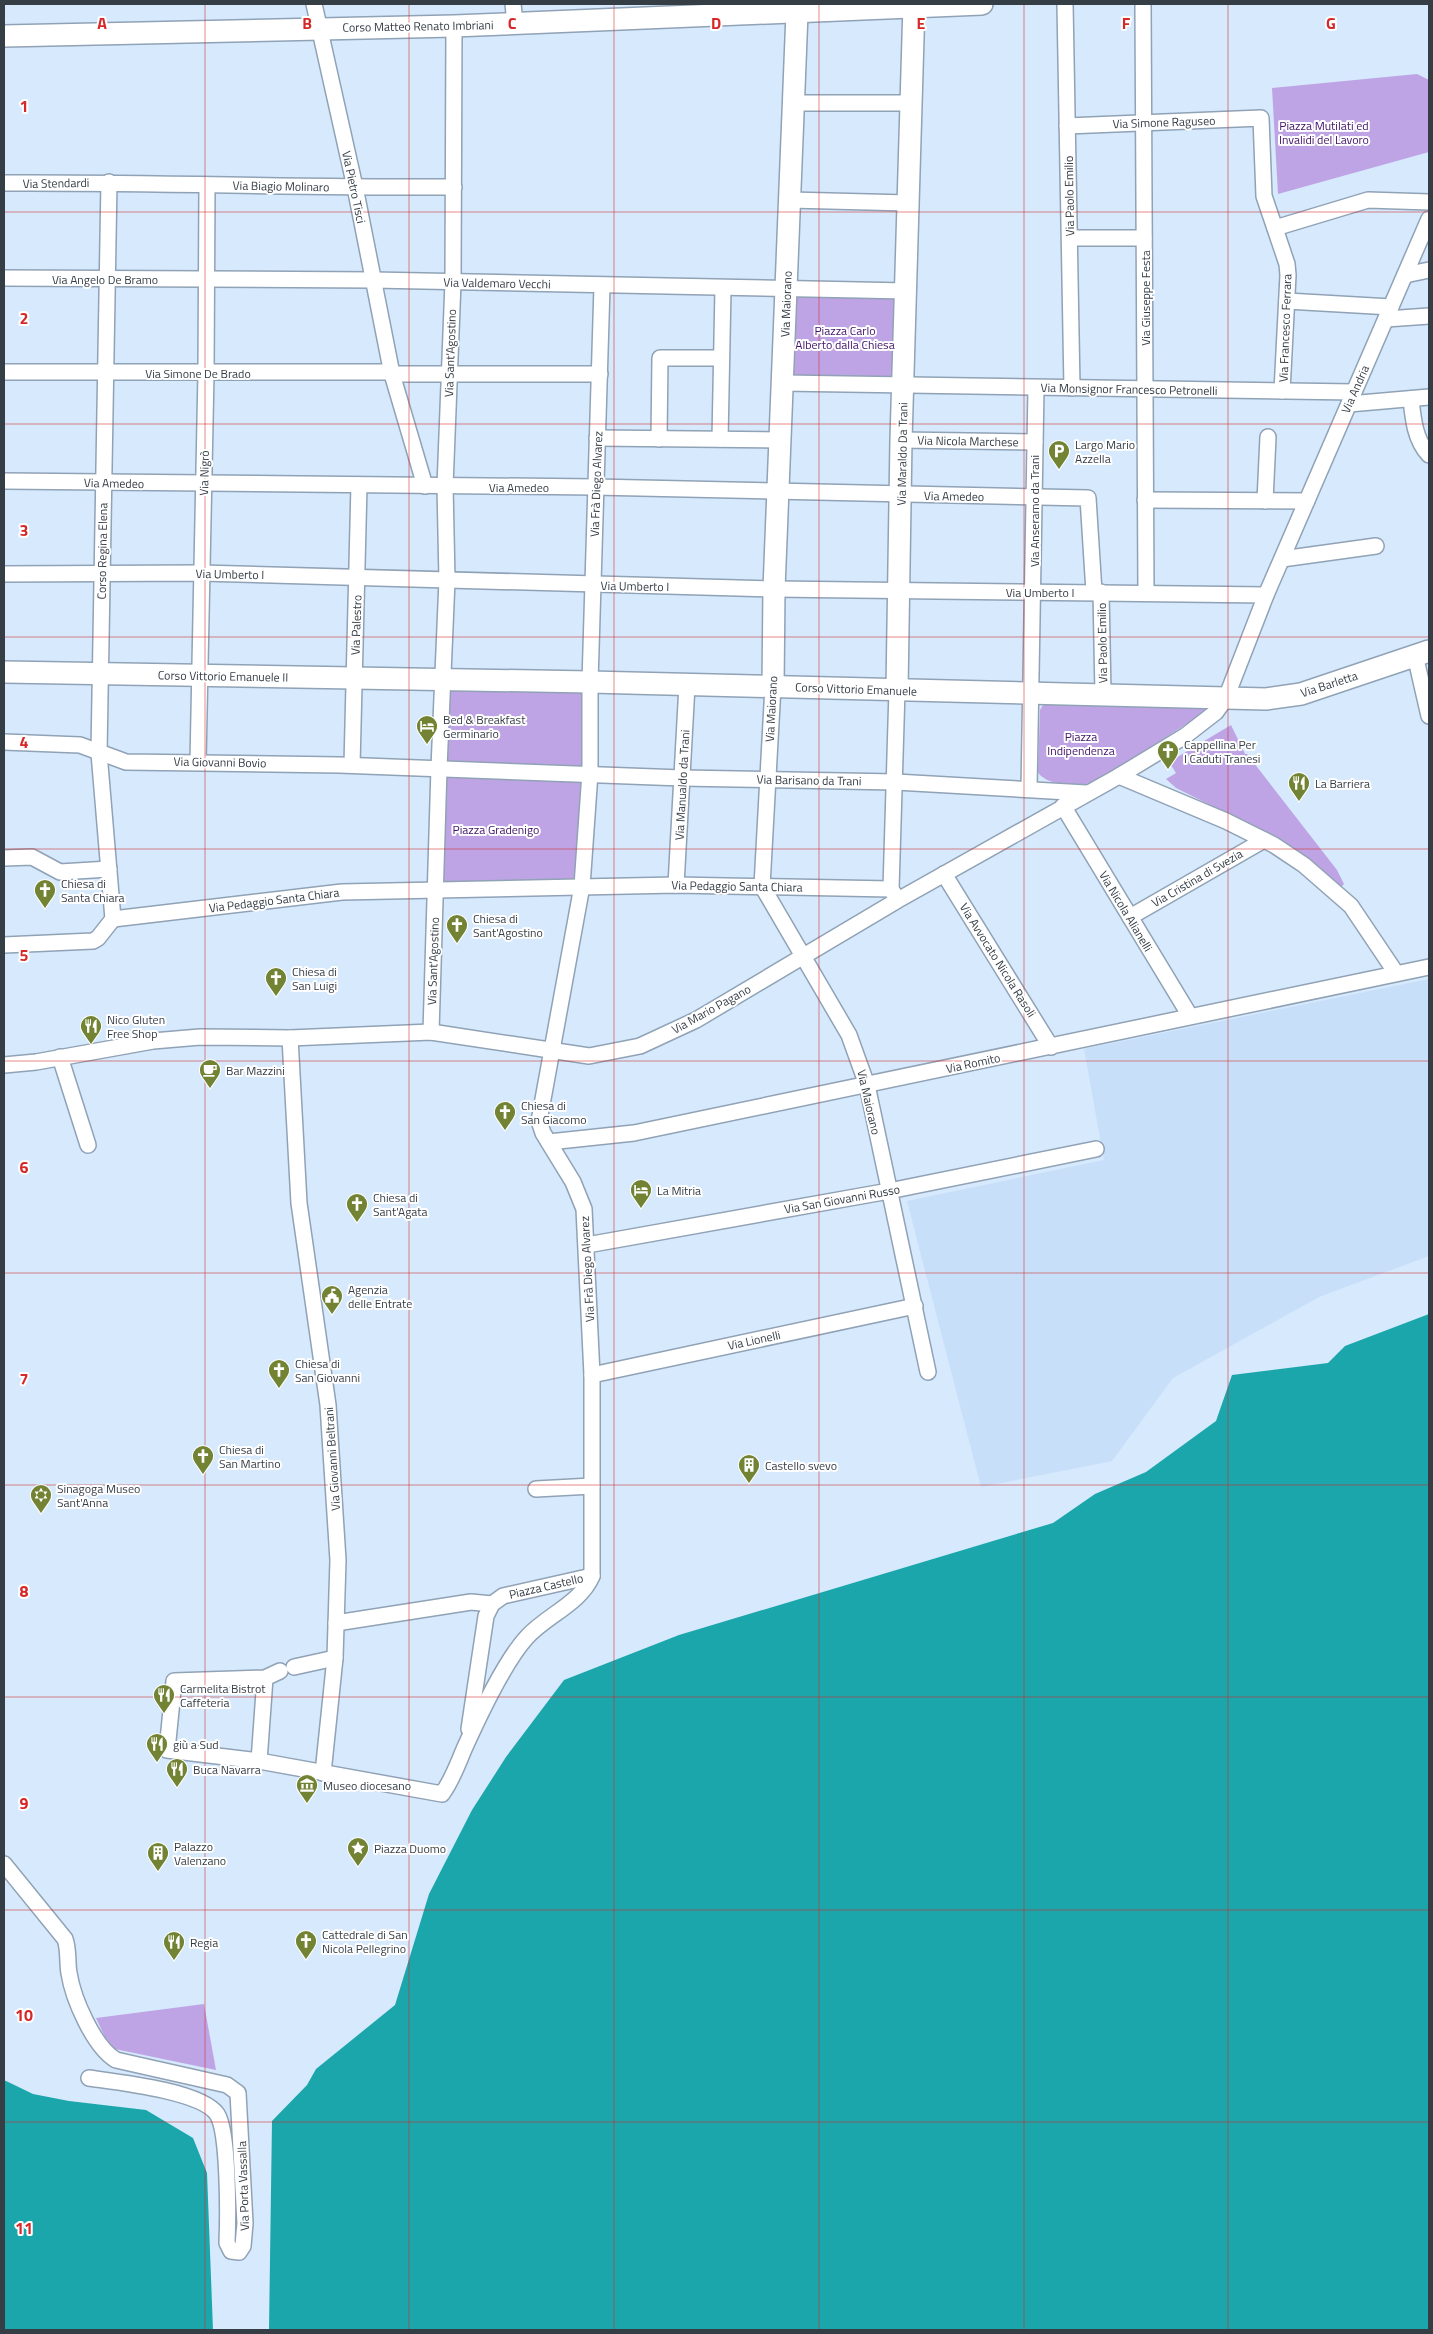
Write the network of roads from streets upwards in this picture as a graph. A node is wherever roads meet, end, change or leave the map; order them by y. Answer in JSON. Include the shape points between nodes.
{"nodes":[{"id":1,"x":314,"y":4,"type":"edge"},
{"id":2,"x":914,"y":4,"type":"edge"},
{"id":3,"x":972,"y":4,"type":"edge"},
{"id":4,"x":982,"y":4,"type":"edge"},
{"id":5,"x":1065,"y":4,"type":"edge"},
{"id":6,"x":1143,"y":4,"type":"edge"},
{"id":7,"x":863,"y":6,"type":"edge"},
{"id":8,"x":514,"y":13,"type":"edge"},
{"id":9,"x":797,"y":13,"type":"junction"},
{"id":10,"x":454,"y":26,"type":"junction"},
{"id":11,"x":319,"y":28,"type":"junction"},
{"id":12,"x":4,"y":36,"type":"edge"},
{"id":13,"x":794,"y":103,"type":"junction"},
{"id":14,"x":911,"y":103,"type":"junction"},
{"id":15,"x":1262,"y":118,"type":"joint"},
{"id":16,"x":1143,"y":122,"type":"junction"},
{"id":17,"x":1067,"y":126,"type":"junction"},
{"id":18,"x":109,"y":182,"type":"junction"},
{"id":19,"x":4,"y":183,"type":"edge"},
{"id":20,"x":207,"y":185,"type":"junction"},
{"id":21,"x":355,"y":187,"type":"junction"},
{"id":22,"x":454,"y":187,"type":"junction"},
{"id":23,"x":790,"y":200,"type":"junction"},
{"id":24,"x":1429,"y":202,"type":"edge"},
{"id":25,"x":908,"y":203,"type":"junction"},
{"id":26,"x":1429,"y":219,"type":"edge"},
{"id":27,"x":1274,"y":228,"type":"junction"},
{"id":28,"x":1070,"y":238,"type":"junction"},
{"id":29,"x":1144,"y":238,"type":"junction"},
{"id":30,"x":1429,"y":270,"type":"edge"},
{"id":31,"x":1405,"y":275,"type":"junction"},
{"id":32,"x":4,"y":278,"type":"edge"},
{"id":33,"x":106,"y":278,"type":"junction"},
{"id":34,"x":206,"y":280,"type":"junction"},
{"id":35,"x":373,"y":280,"type":"junction"},
{"id":36,"x":453,"y":282,"type":"junction"},
{"id":37,"x":602,"y":286,"type":"junction"},
{"id":38,"x":723,"y":289,"type":"junction"},
{"id":39,"x":786,"y":290,"type":"junction"},
{"id":40,"x":907,"y":291,"type":"junction"},
{"id":41,"x":1287,"y":301,"type":"junction"},
{"id":42,"x":1389,"y":313,"type":"junction"},
{"id":43,"x":1429,"y":316,"type":"edge"},
{"id":44,"x":722,"y":358,"type":"junction"},
{"id":45,"x":4,"y":372,"type":"edge"},
{"id":46,"x":105,"y":372,"type":"junction"},
{"id":47,"x":206,"y":373,"type":"junction"},
{"id":48,"x":392,"y":373,"type":"junction"},
{"id":49,"x":449,"y":373,"type":"junction"},
{"id":50,"x":600,"y":374,"type":"junction"},
{"id":51,"x":782,"y":383,"type":"junction"},
{"id":52,"x":903,"y":384,"type":"junction"},
{"id":53,"x":1036,"y":388,"type":"junction"},
{"id":54,"x":1072,"y":388,"type":"junction"},
{"id":55,"x":1145,"y":388,"type":"junction"},
{"id":56,"x":1282,"y":391,"type":"junction"},
{"id":57,"x":1429,"y":397,"type":"edge"},
{"id":58,"x":1352,"y":398,"type":"junction"},
{"id":59,"x":1411,"y":399,"type":"junction"},
{"id":60,"x":1268,"y":437,"type":"dead end"},
{"id":61,"x":597,"y":438,"type":"junction"},
{"id":62,"x":658,"y":439,"type":"junction"},
{"id":63,"x":720,"y":439,"type":"junction"},
{"id":64,"x":780,"y":440,"type":"junction"},
{"id":65,"x":902,"y":440,"type":"junction"},
{"id":66,"x":1035,"y":442,"type":"junction"},
{"id":67,"x":1429,"y":455,"type":"edge"},
{"id":68,"x":4,"y":482,"type":"edge"},
{"id":69,"x":104,"y":482,"type":"junction"},
{"id":70,"x":203,"y":484,"type":"junction"},
{"id":71,"x":359,"y":486,"type":"junction"},
{"id":72,"x":425,"y":486,"type":"junction"},
{"id":73,"x":445,"y":486,"type":"junction"},
{"id":74,"x":595,"y":487,"type":"junction"},
{"id":75,"x":778,"y":492,"type":"junction"},
{"id":76,"x":901,"y":495,"type":"junction"},
{"id":77,"x":1034,"y":498,"type":"junction"},
{"id":78,"x":1146,"y":500,"type":"junction"},
{"id":79,"x":1265,"y":500,"type":"junction"},
{"id":80,"x":1307,"y":501,"type":"junction"},
{"id":81,"x":1376,"y":546,"type":"dead end"},
{"id":82,"x":1282,"y":559,"type":"junction"},
{"id":83,"x":201,"y":573,"type":"junction"},
{"id":84,"x":4,"y":574,"type":"edge"},
{"id":85,"x":102,"y":574,"type":"junction"},
{"id":86,"x":357,"y":578,"type":"junction"},
{"id":87,"x":448,"y":580,"type":"junction"},
{"id":88,"x":592,"y":585,"type":"junction"},
{"id":89,"x":774,"y":589,"type":"junction"},
{"id":90,"x":901,"y":591,"type":"junction"},
{"id":91,"x":1034,"y":592,"type":"junction"},
{"id":92,"x":1098,"y":592,"type":"junction"},
{"id":93,"x":1146,"y":593,"type":"junction"},
{"id":94,"x":1266,"y":595,"type":"junction"},
{"id":95,"x":1422,"y":653,"type":"edge"},
{"id":96,"x":4,"y":672,"type":"edge"},
{"id":97,"x":101,"y":675,"type":"junction"},
{"id":98,"x":200,"y":675,"type":"junction"},
{"id":99,"x":354,"y":678,"type":"junction"},
{"id":100,"x":443,"y":680,"type":"junction"},
{"id":101,"x":590,"y":682,"type":"junction"},
{"id":102,"x":687,"y":685,"type":"junction"},
{"id":103,"x":773,"y":686,"type":"junction"},
{"id":104,"x":898,"y":690,"type":"junction"},
{"id":105,"x":1031,"y":693,"type":"junction"},
{"id":106,"x":1103,"y":694,"type":"junction"},
{"id":107,"x":1226,"y":698,"type":"junction"},
{"id":108,"x":1429,"y":716,"type":"edge"},
{"id":109,"x":4,"y":742,"type":"edge"},
{"id":110,"x":99,"y":753,"type":"junction"},
{"id":111,"x":198,"y":762,"type":"junction"},
{"id":112,"x":352,"y":765,"type":"junction"},
{"id":113,"x":439,"y":768,"type":"junction"},
{"id":114,"x":590,"y":774,"type":"junction"},
{"id":115,"x":1119,"y":776,"type":"junction"},
{"id":116,"x":682,"y":778,"type":"junction"},
{"id":117,"x":767,"y":779,"type":"junction"},
{"id":118,"x":896,"y":782,"type":"junction"},
{"id":119,"x":1029,"y":789,"type":"junction"},
{"id":120,"x":1086,"y":793,"type":"junction"},
{"id":121,"x":1062,"y":806,"type":"junction"},
{"id":122,"x":1264,"y":840,"type":"junction"},
{"id":123,"x":4,"y":858,"type":"edge"},
{"id":124,"x":109,"y":869,"type":"junction"},
{"id":125,"x":944,"y":874,"type":"junction"},
{"id":126,"x":676,"y":885,"type":"junction"},
{"id":127,"x":582,"y":886,"type":"junction"},
{"id":128,"x":762,"y":886,"type":"junction"},
{"id":129,"x":436,"y":889,"type":"junction"},
{"id":130,"x":895,"y":895,"type":"junction"},
{"id":131,"x":1130,"y":917,"type":"junction"},
{"id":132,"x":113,"y":919,"type":"junction"},
{"id":133,"x":4,"y":945,"type":"edge"},
{"id":134,"x":803,"y":957,"type":"junction"},
{"id":135,"x":1429,"y":967,"type":"edge"},
{"id":136,"x":1396,"y":974,"type":"junction"},
{"id":137,"x":1190,"y":1016,"type":"junction"},
{"id":138,"x":431,"y":1032,"type":"junction"},
{"id":139,"x":290,"y":1038,"type":"junction"},
{"id":140,"x":1052,"y":1047,"type":"junction"},
{"id":141,"x":550,"y":1051,"type":"junction"},
{"id":142,"x":60,"y":1057,"type":"junction"},
{"id":143,"x":4,"y":1065,"type":"edge"},
{"id":144,"x":867,"y":1084,"type":"junction"},
{"id":145,"x":549,"y":1142,"type":"junction"},
{"id":146,"x":88,"y":1145,"type":"dead end"},
{"id":147,"x":1096,"y":1149,"type":"dead end"},
{"id":148,"x":889,"y":1191,"type":"junction"},
{"id":149,"x":587,"y":1245,"type":"junction"},
{"id":150,"x":915,"y":1306,"type":"junction"},
{"id":151,"x":928,"y":1372,"type":"dead end"},
{"id":152,"x":592,"y":1375,"type":"junction"},
{"id":153,"x":592,"y":1486,"type":"junction"},
{"id":154,"x":536,"y":1489,"type":"dead end"},
{"id":155,"x":592,"y":1576,"type":"junction"},
{"id":156,"x":492,"y":1604,"type":"junction"},
{"id":157,"x":336,"y":1623,"type":"junction"},
{"id":158,"x":335,"y":1658,"type":"junction"},
{"id":159,"x":265,"y":1678,"type":"junction"},
{"id":160,"x":466,"y":1745,"type":"junction"},
{"id":161,"x":259,"y":1761,"type":"junction"},
{"id":162,"x":323,"y":1773,"type":"junction"},
{"id":163,"x":4,"y":1864,"type":"edge"},
{"id":164,"x":89,"y":2078,"type":"dead end"}],
"edges":[{"from":1,"to":11,"type":"street","name":"Via Pietro Tisci"},
{"from":2,"to":3,"type":"street","name":"Corso Matteo Renato Imbriani"},
{"from":2,"to":7,"type":"street","name":"Corso Matteo Renato Imbriani"},
{"from":2,"to":14,"type":"street","name":"Via Maraldo Da Trani"},
{"from":3,"to":4,"type":"street","name":"Corso Matteo Renato Imbriani"},
{"from":5,"to":17,"type":"street","name":"Via Paolo Emilio"},
{"from":6,"to":16,"type":"street","name":"Via Giuseppe Festa"},
{"from":7,"to":9,"type":"street","name":"Corso Matteo Renato Imbriani"},
{"from":8,"to":9,"type":"street","name":"Corso Matteo Renato Imbriani"},
{"from":8,"to":10,"type":"street","name":"Corso Matteo Renato Imbriani"},
{"from":9,"to":13,"type":"street","name":"Via Maiorano"},
{"from":10,"to":11,"type":"street","name":"Corso Matteo Renato Imbriani"},
{"from":10,"to":22,"type":"street","name":"Via Sant'Agostino"},
{"from":11,"to":12,"type":"street","name":"Corso Matteo Renato Imbriani"},
{"from":11,"to":21,"type":"street","name":"Via Pietro Tisci"},
{"from":13,"to":14,"type":"street"},
{"from":13,"to":23,"type":"street","name":"Via Maiorano"},
{"from":14,"to":25,"type":"street","name":"Via Maraldo Da Trani"},
{"from":15,"to":16,"type":"street","name":"Via Simone Raguseo"},
{"from":15,"to":27,"type":"street","name":"Via Francesco Ferrara","via":[[1264,196]]},
{"from":16,"to":17,"type":"street","name":"Via Simone Raguseo"},
{"from":16,"to":29,"type":"street","name":"Via Giuseppe Festa"},
{"from":17,"to":28,"type":"street","name":"Via Paolo Emilio"},
{"from":18,"to":19,"type":"street","name":"Via Stendardi"},
{"from":18,"to":20,"type":"street","name":"Via Biagio Molinaro"},
{"from":18,"to":33,"type":"street","name":"Corso Regina Elena"},
{"from":20,"to":21,"type":"street","name":"Via Biagio Molinaro"},
{"from":20,"to":34,"type":"street","name":"Via Nigrò"},
{"from":21,"to":22,"type":"street","name":"Via Biagio Molinaro"},
{"from":21,"to":35,"type":"street","name":"Via Pietro Tisci"},
{"from":22,"to":36,"type":"street","name":"Via Sant'Agostino"},
{"from":23,"to":25,"type":"street"},
{"from":23,"to":39,"type":"street","name":"Via Maiorano"},
{"from":24,"to":27,"type":"street","via":[[1368,200]]},
{"from":25,"to":40,"type":"street","name":"Via Maraldo Da Trani"},
{"from":26,"to":31,"type":"street","name":"Via Andria"},
{"from":27,"to":41,"type":"street","name":"Via Francesco Ferrara","via":[[1287,264]]},
{"from":28,"to":29,"type":"street"},
{"from":28,"to":54,"type":"street","name":"Via Paolo Emilio"},
{"from":29,"to":55,"type":"street","name":"Via Giuseppe Festa"},
{"from":30,"to":31,"type":"street"},
{"from":31,"to":42,"type":"street","name":"Via Andria"},
{"from":32,"to":33,"type":"street","name":"Via Angelo De Bramo"},
{"from":33,"to":34,"type":"street","name":"Via Angelo De Bramo"},
{"from":33,"to":46,"type":"street","name":"Corso Regina Elena"},
{"from":34,"to":35,"type":"street","name":"Via Valdemaro Vecchi"},
{"from":34,"to":47,"type":"street","name":"Via Nigrò"},
{"from":35,"to":36,"type":"street","name":"Via Valdemaro Vecchi"},
{"from":35,"to":48,"type":"street","name":"Via Pietro Tisci"},
{"from":36,"to":37,"type":"street","name":"Via Valdemaro Vecchi"},
{"from":36,"to":49,"type":"street","name":"Via Sant'Agostino"},
{"from":37,"to":38,"type":"street","name":"Via Valdemaro Vecchi"},
{"from":37,"to":50,"type":"street","name":"Via Frà Diego Alvarez"},
{"from":38,"to":39,"type":"street","name":"Via Valdemaro Vecchi"},
{"from":38,"to":44,"type":"street"},
{"from":39,"to":40,"type":"street"},
{"from":39,"to":51,"type":"street","name":"Via Maiorano"},
{"from":40,"to":52,"type":"street","name":"Via Maraldo Da Trani"},
{"from":41,"to":42,"type":"street"},
{"from":41,"to":56,"type":"street","name":"Via Francesco Ferrara"},
{"from":42,"to":43,"type":"street"},
{"from":42,"to":58,"type":"street","name":"Via Andria"},
{"from":44,"to":62,"type":"street","via":[[660,358]]},
{"from":44,"to":63,"type":"street"},
{"from":45,"to":46,"type":"street","name":"Via Simone De Brado"},
{"from":46,"to":47,"type":"street","name":"Via Simone De Brado"},
{"from":46,"to":69,"type":"street","name":"Corso Regina Elena"},
{"from":47,"to":48,"type":"street","name":"Via Simone De Brado"},
{"from":47,"to":70,"type":"street","name":"Via Nigrò"},
{"from":48,"to":49,"type":"street","name":"Via Simone De Brado"},
{"from":48,"to":72,"type":"street","name":"Via Pietro Tisci"},
{"from":49,"to":50,"type":"street","name":"Via Simone De Brado"},
{"from":49,"to":73,"type":"street","name":"Via Sant'Agostino"},
{"from":50,"to":61,"type":"street","name":"Via Frà Diego Alvarez"},
{"from":51,"to":52,"type":"street"},
{"from":51,"to":64,"type":"street","name":"Via Maiorano"},
{"from":52,"to":53,"type":"street","name":"Via Monsignor Francesco Petronelli"},
{"from":52,"to":65,"type":"street","name":"Via Maraldo Da Trani"},
{"from":53,"to":54,"type":"street","name":"Via Monsignor Francesco Petronelli"},
{"from":53,"to":66,"type":"street","name":"Via Anseramo da Trani"},
{"from":54,"to":55,"type":"street","name":"Via Monsignor Francesco Petronelli"},
{"from":55,"to":56,"type":"street","name":"Via Monsignor Francesco Petronelli"},
{"from":55,"to":78,"type":"street","name":"Via Giuseppe Festa"},
{"from":56,"to":58,"type":"street","name":"Via Monsignor Francesco Petronelli"},
{"from":57,"to":59,"type":"street","name":"Via Monsignor Francesco Petronelli"},
{"from":58,"to":59,"type":"street","name":"Via Monsignor Francesco Petronelli"},
{"from":58,"to":80,"type":"street","name":"Via Andria"},
{"from":59,"to":67,"type":"street","via":[[1417,433]]},
{"from":60,"to":79,"type":"street"},
{"from":61,"to":62,"type":"street"},
{"from":61,"to":74,"type":"street","name":"Via Frà Diego Alvarez"},
{"from":62,"to":63,"type":"street"},
{"from":63,"to":64,"type":"street"},
{"from":64,"to":75,"type":"street","name":"Via Maiorano"},
{"from":65,"to":66,"type":"street","name":"Via Nicola Marchese"},
{"from":65,"to":76,"type":"street","name":"Via Maraldo Da Trani"},
{"from":66,"to":77,"type":"street","name":"Via Anseramo da Trani"},
{"from":68,"to":69,"type":"street","name":"Via Amedeo"},
{"from":69,"to":70,"type":"street","name":"Via Amedeo"},
{"from":69,"to":85,"type":"street","name":"Corso Regina Elena"},
{"from":70,"to":71,"type":"street","name":"Via Amedeo"},
{"from":70,"to":83,"type":"street","name":"Via Nigrò"},
{"from":71,"to":72,"type":"street","name":"Via Amedeo"},
{"from":71,"to":86,"type":"street","name":"Via Palestro"},
{"from":72,"to":73,"type":"street","name":"Via Amedeo"},
{"from":73,"to":74,"type":"street","name":"Via Amedeo"},
{"from":73,"to":87,"type":"street","name":"Via Sant'Agostino"},
{"from":74,"to":75,"type":"street","name":"Via Amedeo"},
{"from":74,"to":88,"type":"street","name":"Via Frà Diego Alvarez"},
{"from":75,"to":76,"type":"street","name":"Via Amedeo"},
{"from":75,"to":89,"type":"street","name":"Via Maiorano"},
{"from":76,"to":77,"type":"street","name":"Via Amedeo"},
{"from":76,"to":90,"type":"street","name":"Via Maraldo Da Trani"},
{"from":77,"to":91,"type":"street","name":"Via Anseramo da Trani"},
{"from":77,"to":92,"type":"street","name":"Via Paolo Emilio","via":[[1088,498]]},
{"from":78,"to":79,"type":"street"},
{"from":78,"to":93,"type":"street","name":"Via Giuseppe Festa"},
{"from":79,"to":80,"type":"street"},
{"from":80,"to":82,"type":"street","name":"Via Andria"},
{"from":81,"to":82,"type":"street"},
{"from":82,"to":94,"type":"street","name":"Via Andria"},
{"from":83,"to":85,"type":"street","name":"Via Umberto I"},
{"from":83,"to":86,"type":"street","name":"Via Umberto I"},
{"from":83,"to":98,"type":"street","name":"Via Nigrò"},
{"from":84,"to":85,"type":"street","name":"Via Umberto I"},
{"from":85,"to":97,"type":"street","name":"Corso Regina Elena"},
{"from":86,"to":87,"type":"street","name":"Via Umberto I"},
{"from":86,"to":99,"type":"street","name":"Via Palestro"},
{"from":87,"to":88,"type":"street","name":"Via Umberto I"},
{"from":87,"to":100,"type":"street","name":"Via Sant'Agostino"},
{"from":88,"to":89,"type":"street","name":"Via Umberto I"},
{"from":88,"to":101,"type":"street","name":"Via Frà Diego Alvarez"},
{"from":89,"to":90,"type":"street","name":"Via Umberto I"},
{"from":89,"to":103,"type":"street","name":"Via Maiorano"},
{"from":90,"to":91,"type":"street","name":"Via Umberto I"},
{"from":90,"to":104,"type":"street","name":"Via Maraldo Da Trani"},
{"from":91,"to":92,"type":"street","name":"Via Umberto I"},
{"from":91,"to":105,"type":"street","name":"Via Anseramo da Trani"},
{"from":92,"to":93,"type":"street","name":"Via Umberto I"},
{"from":92,"to":106,"type":"street","name":"Via Paolo Emilio"},
{"from":93,"to":94,"type":"street","name":"Via Umberto I"},
{"from":94,"to":107,"type":"street","name":"Via Andria"},
{"from":95,"to":107,"type":"street","name":"Via Barletta","via":[[1301,694],[1266,699]]},
{"from":95,"to":108,"type":"street"},
{"from":96,"to":97,"type":"street","name":"Corso Vittorio Emanuele II"},
{"from":97,"to":98,"type":"street","name":"Corso Vittorio Emanuele II"},
{"from":97,"to":110,"type":"street","name":"Corso Regina Elena"},
{"from":98,"to":99,"type":"street","name":"Corso Vittorio Emanuele II"},
{"from":98,"to":111,"type":"street","name":"Via Nigrò"},
{"from":99,"to":100,"type":"street","name":"Corso Vittorio Emanuele II"},
{"from":99,"to":112,"type":"street","name":"Via Palestro"},
{"from":100,"to":101,"type":"street"},
{"from":100,"to":113,"type":"street"},
{"from":101,"to":102,"type":"street","name":"Corso Vittorio Emanuele"},
{"from":101,"to":114,"type":"street"},
{"from":102,"to":103,"type":"street","name":"Corso Vittorio Emanuele"},
{"from":102,"to":116,"type":"street","name":"Via Manualdo da Trani"},
{"from":103,"to":104,"type":"street","name":"Corso Vittorio Emanuele"},
{"from":103,"to":117,"type":"street","name":"Via Maiorano"},
{"from":104,"to":105,"type":"street","name":"Corso Vittorio Emanuele"},
{"from":104,"to":118,"type":"street","name":"Via Maraldo Da Trani"},
{"from":105,"to":106,"type":"street"},
{"from":105,"to":119,"type":"street"},
{"from":106,"to":107,"type":"street"},
{"from":107,"to":115,"type":"street","via":[[1216,712],[1185,736]]},
{"from":109,"to":110,"type":"street","name":"Via Giovanni Bovio","via":[[80,745]]},
{"from":110,"to":111,"type":"street","name":"Via Giovanni Bovio","via":[[126,762]]},
{"from":110,"to":124,"type":"street","name":"Corso Regina Elena"},
{"from":111,"to":112,"type":"street","name":"Via Giovanni Bovio"},
{"from":112,"to":113,"type":"street","name":"Via Giovanni Bovio"},
{"from":113,"to":114,"type":"street"},
{"from":113,"to":129,"type":"street"},
{"from":114,"to":116,"type":"street","name":"Via Barisano da Trani"},
{"from":114,"to":127,"type":"street"},
{"from":115,"to":120,"type":"street"},
{"from":115,"to":122,"type":"street","via":[[1188,803]]},
{"from":116,"to":117,"type":"street","name":"Via Barisano da Trani"},
{"from":116,"to":126,"type":"street","name":"Via Manualdo da Trani"},
{"from":117,"to":118,"type":"street","name":"Via Barisano da Trani"},
{"from":117,"to":128,"type":"street","name":"Via Maiorano"},
{"from":118,"to":119,"type":"street","name":"Via Barisano da Trani"},
{"from":118,"to":130,"type":"street","name":"Via Maraldo Da Trani"},
{"from":119,"to":120,"type":"street"},
{"from":120,"to":121,"type":"street","name":"Via Mario Pagano"},
{"from":121,"to":125,"type":"street","name":"Via Mario Pagano"},
{"from":121,"to":131,"type":"street","name":"Via Nicola Alianelli"},
{"from":122,"to":131,"type":"street","name":"Via Cristina di Svezia"},
{"from":122,"to":136,"type":"street","via":[[1304,865],[1342,896],[1360,917]]},
{"from":123,"to":124,"type":"street","via":[[32,858],[60,872]]},
{"from":124,"to":132,"type":"street","name":"Corso Regina Elena"},
{"from":125,"to":130,"type":"street","name":"Via Mario Pagano"},
{"from":125,"to":140,"type":"street","name":"Via Avvocato Nicola Rasoli"},
{"from":126,"to":127,"type":"street","name":"Via Pedaggio Santa Chiara"},
{"from":126,"to":128,"type":"street","name":"Via Pedaggio Santa Chiara"},
{"from":127,"to":129,"type":"street"},
{"from":127,"to":141,"type":"street","name":"Via Frà Diego Alvarez"},
{"from":128,"to":130,"type":"street","name":"Via Pedaggio Santa Chiara"},
{"from":128,"to":134,"type":"street","name":"Via Maiorano"},
{"from":129,"to":132,"type":"street","name":"Via Pedaggio Santa Chiara","via":[[342,892]]},
{"from":129,"to":138,"type":"street","name":"Via Sant'Agostino"},
{"from":130,"to":134,"type":"street","name":"Via Mario Pagano"},
{"from":131,"to":137,"type":"street","name":"Via Nicola Alianelli"},
{"from":132,"to":133,"type":"street","via":[[93,941]]},
{"from":134,"to":141,"type":"street","name":"Via Mario Pagano","via":[[696,1020],[640,1046],[589,1056]]},
{"from":134,"to":144,"type":"street","name":"Via Maiorano","via":[[849,1035]]},
{"from":135,"to":136,"type":"street","name":"Via Romito"},
{"from":136,"to":137,"type":"street","name":"Via Romito"},
{"from":137,"to":140,"type":"street","name":"Via Romito"},
{"from":138,"to":139,"type":"street","name":"Via Mario Pagano"},
{"from":138,"to":141,"type":"street","name":"Via Mario Pagano"},
{"from":139,"to":142,"type":"street","name":"Via Mario Pagano","via":[[182,1038]]},
{"from":139,"to":157,"type":"street","name":"Via Giovanni Beltrani","via":[[296,1186],[328,1408],[338,1560]]},
{"from":140,"to":144,"type":"street","name":"Via Romito"},
{"from":141,"to":145,"type":"street","name":"Via Frà Diego Alvarez","via":[[539,1121]]},
{"from":142,"to":143,"type":"street","name":"Via Mario Pagano"},
{"from":142,"to":146,"type":"street"},
{"from":144,"to":145,"type":"street","name":"Via Romito","via":[[624,1135]]},
{"from":144,"to":148,"type":"street","name":"Via Maiorano"},
{"from":145,"to":149,"type":"street","name":"Via Frà Diego Alvarez","via":[[580,1196]]},
{"from":147,"to":148,"type":"street","name":"Via San Giovanni Russo"},
{"from":148,"to":149,"type":"street","name":"Via San Giovanni Russo"},
{"from":148,"to":150,"type":"street","name":"Via Maiorano"},
{"from":149,"to":152,"type":"street","name":"Via Frà Diego Alvarez"},
{"from":150,"to":151,"type":"street","name":"Via Maiorano"},
{"from":150,"to":152,"type":"street","name":"Via Lionelli"},
{"from":152,"to":153,"type":"street","name":"Via Frà Diego Alvarez"},
{"from":153,"to":154,"type":"street"},
{"from":153,"to":155,"type":"street","name":"Via Frà Diego Alvarez"},
{"from":155,"to":156,"type":"street","name":"Piazza Castello","via":[[503,1596]]},
{"from":155,"to":160,"type":"street","name":"Piazza Castello","via":[[581,1594],[535,1629],[518,1648]]},
{"from":156,"to":157,"type":"street","via":[[471,1602]]},
{"from":156,"to":160,"type":"street","name":"Piazza Castello","via":[[486,1616]]},
{"from":157,"to":158,"type":"street","name":"Via Giovanni Beltrani"},
{"from":158,"to":159,"type":"street","via":[[287,1669]]},
{"from":158,"to":162,"type":"street","name":"Via Giovanni Beltrani"},
{"from":159,"to":161,"type":"street"},
{"from":159,"to":161,"type":"street","via":[[174,1682],[167,1750]]},
{"from":160,"to":162,"type":"street","name":"Piazza Castello","via":[[442,1794]]},
{"from":161,"to":162,"type":"street"},
{"from":163,"to":164,"type":"street","name":"Via Porta Vassalla","via":[[58,1929],[67,1945],[70,1980],[86,2019],[108,2056],[227,2085],[238,2093],[245,2223],[243,2246],[239,2252],[231,2251],[228,2244],[224,2147],[217,2114],[193,2099],[157,2089]]}]}
